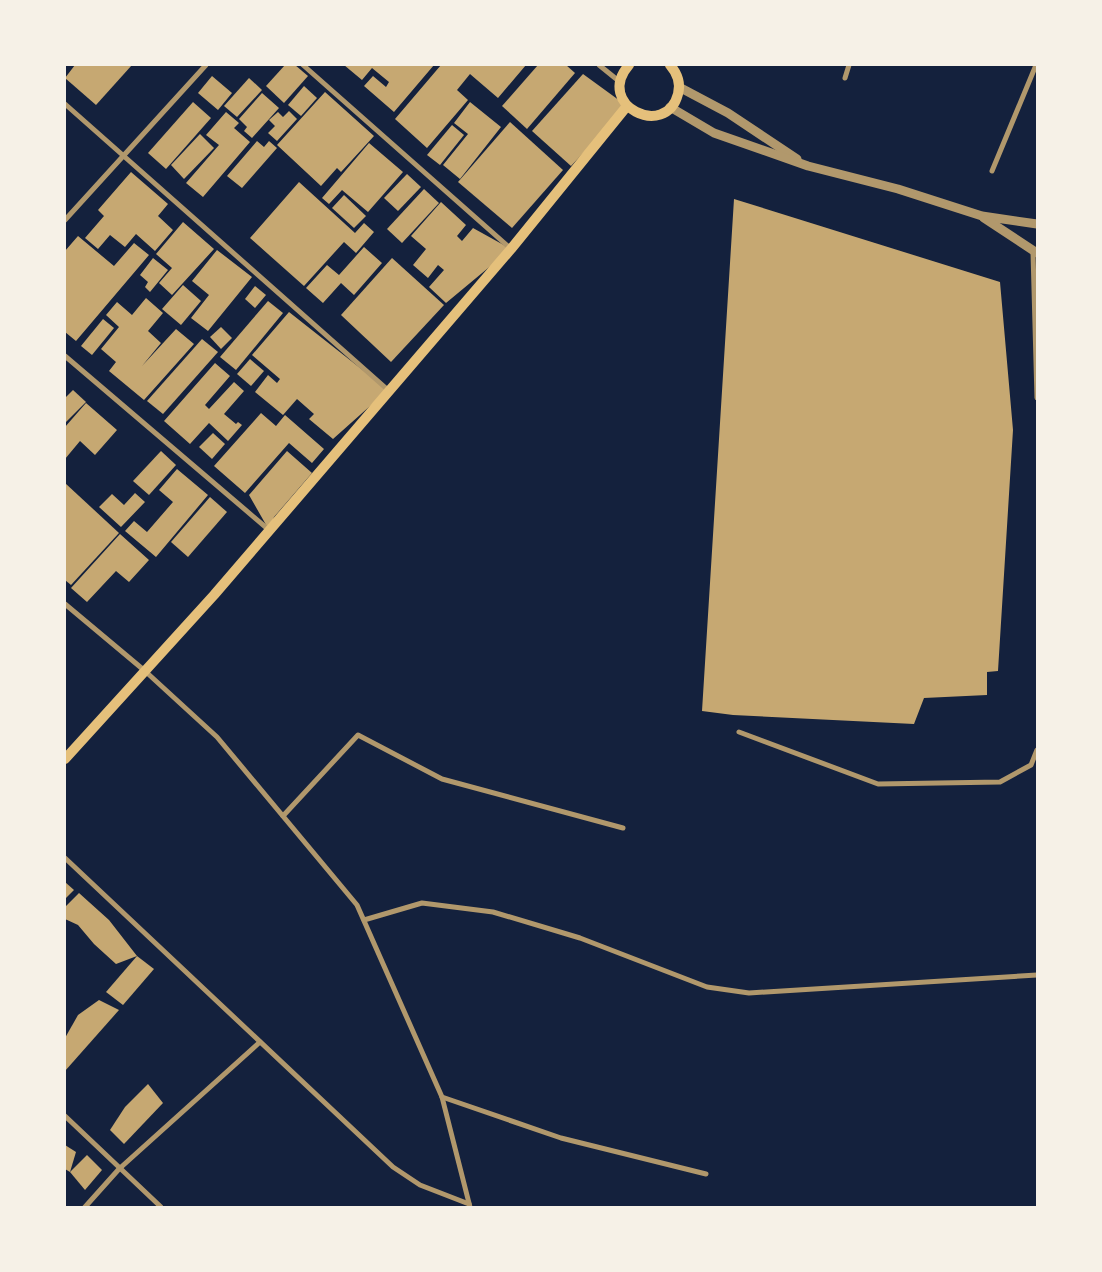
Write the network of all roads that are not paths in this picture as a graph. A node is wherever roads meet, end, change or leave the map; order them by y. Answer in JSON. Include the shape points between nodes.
{"nodes":[{"id":1,"x":206,"y":65,"type":"edge"},
{"id":2,"x":303,"y":65,"type":"edge"},
{"id":3,"x":599,"y":65,"type":"edge"},
{"id":4,"x":629,"y":65,"type":"edge"},
{"id":5,"x":670,"y":65,"type":"edge"},
{"id":6,"x":849,"y":65,"type":"edge"},
{"id":7,"x":1036,"y":65,"type":"edge"},
{"id":8,"x":845,"y":78,"type":"dead end"},
{"id":9,"x":620,"y":82,"type":"junction"},
{"id":10,"x":679,"y":87,"type":"junction"},
{"id":11,"x":65,"y":104,"type":"edge"},
{"id":12,"x":627,"y":106,"type":"junction"},
{"id":13,"x":670,"y":107,"type":"junction"},
{"id":14,"x":124,"y":155,"type":"junction"},
{"id":15,"x":808,"y":166,"type":"junction"},
{"id":16,"x":992,"y":171,"type":"dead end"},
{"id":17,"x":982,"y":216,"type":"junction"},
{"id":18,"x":65,"y":220,"type":"edge"},
{"id":19,"x":1037,"y":224,"type":"edge"},
{"id":20,"x":511,"y":249,"type":"junction"},
{"id":21,"x":1035,"y":252,"type":"edge"},
{"id":22,"x":65,"y":356,"type":"edge"},
{"id":23,"x":388,"y":390,"type":"junction"},
{"id":24,"x":1037,"y":398,"type":"edge"},
{"id":25,"x":270,"y":530,"type":"junction"},
{"id":26,"x":65,"y":604,"type":"edge"},
{"id":27,"x":145,"y":671,"type":"junction"},
{"id":28,"x":739,"y":732,"type":"dead end"},
{"id":29,"x":1037,"y":750,"type":"edge"},
{"id":30,"x":65,"y":759,"type":"edge"},
{"id":31,"x":283,"y":816,"type":"junction"},
{"id":32,"x":624,"y":828,"type":"dead end"},
{"id":33,"x":65,"y":858,"type":"edge"},
{"id":34,"x":364,"y":920,"type":"junction"},
{"id":35,"x":1037,"y":975,"type":"edge"},
{"id":36,"x":260,"y":1042,"type":"junction"},
{"id":37,"x":442,"y":1097,"type":"junction"},
{"id":38,"x":65,"y":1116,"type":"edge"},
{"id":39,"x":119,"y":1169,"type":"junction"},
{"id":40,"x":706,"y":1174,"type":"dead end"},
{"id":41,"x":469,"y":1206,"type":"edge"},
{"id":42,"x":86,"y":1207,"type":"edge"},
{"id":43,"x":161,"y":1207,"type":"edge"}],
"edges":[{"from":1,"to":14,"type":"street"},
{"from":2,"to":20,"type":"street"},
{"from":3,"to":9,"type":"street"},
{"from":4,"to":9,"type":"main road"},
{"from":5,"to":10,"type":"main road","via":[[675,70]]},
{"from":6,"to":8,"type":"street"},
{"from":7,"to":16,"type":"street"},
{"from":9,"to":12,"type":"main road","via":[[620,91]]},
{"from":10,"to":13,"type":"main road","via":[[675,102]]},
{"from":10,"to":15,"type":"street","via":[[728,113]]},
{"from":11,"to":14,"type":"street"},
{"from":12,"to":13,"type":"main road","via":[[643,115],[653,116]]},
{"from":12,"to":20,"type":"main road"},
{"from":13,"to":15,"type":"street","via":[[714,133]]},
{"from":14,"to":18,"type":"street"},
{"from":14,"to":23,"type":"street"},
{"from":15,"to":17,"type":"street","via":[[898,189]]},
{"from":17,"to":19,"type":"street"},
{"from":17,"to":21,"type":"street"},
{"from":20,"to":23,"type":"main road"},
{"from":21,"to":24,"type":"street"},
{"from":22,"to":25,"type":"street"},
{"from":23,"to":25,"type":"main road"},
{"from":25,"to":27,"type":"main road"},
{"from":26,"to":27,"type":"street"},
{"from":27,"to":30,"type":"main road"},
{"from":27,"to":31,"type":"street","via":[[217,737]]},
{"from":28,"to":29,"type":"street","via":[[878,784],[1000,782],[1031,765]]},
{"from":31,"to":32,"type":"street","via":[[358,735],[442,779]]},
{"from":31,"to":34,"type":"street","via":[[358,905]]},
{"from":33,"to":36,"type":"street"},
{"from":34,"to":35,"type":"street","via":[[422,903],[493,912],[580,938],[707,987],[749,993]]},
{"from":34,"to":37,"type":"street"},
{"from":36,"to":39,"type":"street"},
{"from":36,"to":41,"type":"street","via":[[393,1167],[420,1186]]},
{"from":37,"to":40,"type":"street","via":[[562,1138]]},
{"from":37,"to":41,"type":"street"},
{"from":38,"to":39,"type":"street"},
{"from":39,"to":42,"type":"street"},
{"from":39,"to":43,"type":"street"}]}
